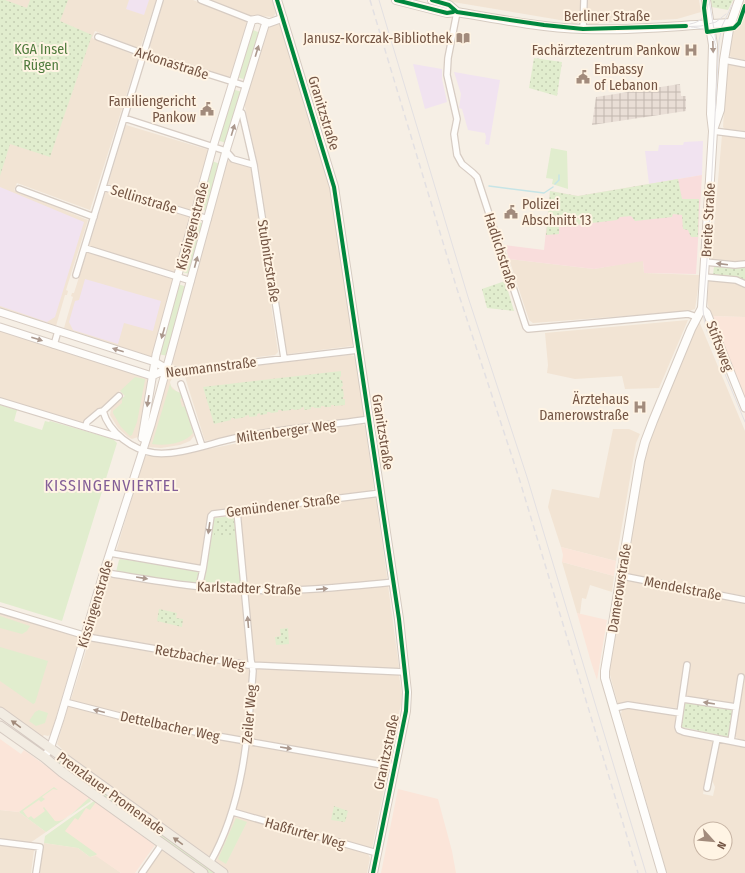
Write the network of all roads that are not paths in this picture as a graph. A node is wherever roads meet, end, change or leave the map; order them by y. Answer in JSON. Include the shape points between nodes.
{"nodes":[{"id":1,"x":160,"y":0,"type":"edge"},
{"id":2,"x":201,"y":0,"type":"edge"},
{"id":3,"x":277,"y":0,"type":"edge"},
{"id":4,"x":396,"y":0,"type":"edge"},
{"id":5,"x":432,"y":0,"type":"edge"},
{"id":6,"x":584,"y":0,"type":"edge"},
{"id":7,"x":706,"y":0,"type":"edge"},
{"id":8,"x":739,"y":0,"type":"edge"},
{"id":9,"x":457,"y":12,"type":"junction"},
{"id":10,"x":283,"y":18,"type":"junction"},
{"id":11,"x":252,"y":20,"type":"junction"},
{"id":12,"x":266,"y":22,"type":"junction"},
{"id":13,"x":731,"y":23,"type":"junction"},
{"id":14,"x":710,"y":24,"type":"junction"},
{"id":15,"x":582,"y":29,"type":"junction"},
{"id":16,"x":98,"y":37,"type":"dead end"},
{"id":17,"x":144,"y":54,"type":"junction"},
{"id":18,"x":724,"y":60,"type":"junction"},
{"id":19,"x":745,"y":64,"type":"edge"},
{"id":20,"x":232,"y":82,"type":"junction"},
{"id":21,"x":246,"y":86,"type":"junction"},
{"id":22,"x":238,"y":112,"type":"junction"},
{"id":23,"x":124,"y":118,"type":"junction"},
{"id":24,"x":713,"y":131,"type":"junction"},
{"id":25,"x":745,"y":134,"type":"edge"},
{"id":26,"x":213,"y":147,"type":"junction"},
{"id":27,"x":226,"y":151,"type":"junction"},
{"id":28,"x":254,"y":165,"type":"junction"},
{"id":29,"x":103,"y":187,"type":"junction"},
{"id":30,"x":19,"y":189,"type":"dead end"},
{"id":31,"x":195,"y":215,"type":"junction"},
{"id":32,"x":94,"y":218,"type":"junction"},
{"id":33,"x":208,"y":219,"type":"junction"},
{"id":34,"x":85,"y":248,"type":"junction"},
{"id":35,"x":706,"y":262,"type":"junction"},
{"id":36,"x":745,"y":264,"type":"edge"},
{"id":37,"x":76,"y":275,"type":"dead end"},
{"id":38,"x":178,"y":277,"type":"junction"},
{"id":39,"x":704,"y":277,"type":"junction"},
{"id":40,"x":191,"y":281,"type":"junction"},
{"id":41,"x":745,"y":284,"type":"edge"},
{"id":42,"x":702,"y":308,"type":"junction"},
{"id":43,"x":0,"y":312,"type":"edge"},
{"id":44,"x":697,"y":317,"type":"junction"},
{"id":45,"x":0,"y":327,"type":"edge"},
{"id":46,"x":58,"y":331,"type":"junction"},
{"id":47,"x":54,"y":345,"type":"junction"},
{"id":48,"x":358,"y":350,"type":"junction"},
{"id":49,"x":284,"y":358,"type":"junction"},
{"id":50,"x":155,"y":362,"type":"junction"},
{"id":51,"x":167,"y":369,"type":"junction"},
{"id":52,"x":152,"y":376,"type":"junction"},
{"id":53,"x":181,"y":384,"type":"dead end"},
{"id":54,"x":119,"y":396,"type":"dead end"},
{"id":55,"x":0,"y":401,"type":"edge"},
{"id":56,"x":745,"y":408,"type":"edge"},
{"id":57,"x":103,"y":411,"type":"junction"},
{"id":58,"x":370,"y":419,"type":"junction"},
{"id":59,"x":86,"y":426,"type":"junction"},
{"id":60,"x":121,"y":438,"type":"junction"},
{"id":61,"x":202,"y":446,"type":"junction"},
{"id":62,"x":142,"y":450,"type":"junction"},
{"id":63,"x":381,"y":493,"type":"junction"},
{"id":64,"x":237,"y":511,"type":"junction"},
{"id":65,"x":110,"y":553,"type":"junction"},
{"id":66,"x":203,"y":569,"type":"junction"},
{"id":67,"x":104,"y":571,"type":"junction"},
{"id":68,"x":622,"y":576,"type":"junction"},
{"id":69,"x":394,"y":582,"type":"junction"},
{"id":70,"x":199,"y":587,"type":"junction"},
{"id":71,"x":245,"y":590,"type":"junction"},
{"id":72,"x":745,"y":600,"type":"edge"},
{"id":73,"x":0,"y":610,"type":"edge"},
{"id":74,"x":85,"y":636,"type":"junction"},
{"id":75,"x":687,"y":665,"type":"dead end"},
{"id":76,"x":252,"y":666,"type":"junction"},
{"id":77,"x":405,"y":672,"type":"junction"},
{"id":78,"x":741,"y":677,"type":"dead end"},
{"id":79,"x":683,"y":699,"type":"junction"},
{"id":80,"x":66,"y":702,"type":"junction"},
{"id":81,"x":736,"y":707,"type":"junction"},
{"id":82,"x":614,"y":708,"type":"junction"},
{"id":83,"x":0,"y":712,"type":"edge"},
{"id":84,"x":680,"y":713,"type":"junction"},
{"id":85,"x":0,"y":726,"type":"edge"},
{"id":86,"x":717,"y":739,"type":"junction"},
{"id":87,"x":247,"y":741,"type":"junction"},
{"id":88,"x":731,"y":741,"type":"junction"},
{"id":89,"x":745,"y":744,"type":"edge"},
{"id":90,"x":50,"y":748,"type":"junction"},
{"id":91,"x":44,"y":757,"type":"junction"},
{"id":92,"x":394,"y":767,"type":"junction"},
{"id":93,"x":707,"y":788,"type":"dead end"},
{"id":94,"x":233,"y":812,"type":"junction"},
{"id":95,"x":0,"y":842,"type":"edge"},
{"id":96,"x":162,"y":844,"type":"junction"},
{"id":97,"x":377,"y":853,"type":"junction"},
{"id":98,"x":210,"y":863,"type":"junction"},
{"id":99,"x":36,"y":873,"type":"edge"},
{"id":100,"x":142,"y":873,"type":"edge"},
{"id":101,"x":203,"y":873,"type":"edge"},
{"id":102,"x":223,"y":873,"type":"edge"},
{"id":103,"x":373,"y":873,"type":"edge"},
{"id":104,"x":662,"y":873,"type":"edge"}],
"edges":[{"from":1,"to":17,"type":"street"},
{"from":2,"to":11,"type":"street"},
{"from":3,"to":10,"type":"main road","name":"Granitzstraße"},
{"from":4,"to":9,"type":"main road","name":"Berliner Straße","via":[[447,13]]},
{"from":5,"to":9,"type":"main road","name":"Berliner Straße","via":[[449,5]]},
{"from":6,"to":15,"type":"street"},
{"from":7,"to":14,"type":"main road","name":"Breite Straße"},
{"from":8,"to":13,"type":"main road","name":"Breite Straße"},
{"from":9,"to":15,"type":"main road","name":"Berliner Straße"},
{"from":9,"to":44,"type":"street","name":"Hadlichstraße","via":[[447,71],[457,119],[454,134],[457,154],[462,164],[477,177],[526,327],[528,329],[688,314]]},
{"from":10,"to":12,"type":"street","via":[[271,23]]},
{"from":10,"to":48,"type":"main road","name":"Granitzstraße","via":[[334,187]]},
{"from":11,"to":12,"type":"street"},
{"from":11,"to":20,"type":"street","name":"Kissingenstraße"},
{"from":21,"to":12,"type":"street","name":"Kissingenstraße","one_way":true},
{"from":13,"to":14,"type":"main road","name":"Berliner Straße"},
{"from":13,"to":18,"type":"main road","name":"Breite Straße"},
{"from":14,"to":15,"type":"main road","name":"Berliner Straße"},
{"from":14,"to":24,"type":"main road","name":"Breite Straße","one_way":true,"via":[[713,45]]},
{"from":16,"to":17,"type":"street","name":"Arkonastraße"},
{"from":17,"to":20,"type":"street","name":"Arkonastraße"},
{"from":17,"to":23,"type":"street"},
{"from":18,"to":19,"type":"street"},
{"from":18,"to":24,"type":"main road","name":"Breite Straße","via":[[720,110]]},
{"from":20,"to":21,"type":"street","name":"Arkonastraße"},
{"from":20,"to":26,"type":"street","name":"Kissingenstraße"},
{"from":21,"to":22,"type":"street","name":"Kissingenstraße"},
{"from":27,"to":22,"type":"street","name":"Kissingenstraße","one_way":true},
{"from":22,"to":28,"type":"street","name":"Stubnitzstraße","via":[[242,113]]},
{"from":23,"to":26,"type":"street"},
{"from":23,"to":29,"type":"street"},
{"from":24,"to":25,"type":"street"},
{"from":24,"to":35,"type":"main road","name":"Breite Straße"},
{"from":26,"to":27,"type":"street"},
{"from":26,"to":31,"type":"street","name":"Kissingenstraße"},
{"from":27,"to":28,"type":"street","via":[[233,160]]},
{"from":27,"to":33,"type":"street","name":"Kissingenstraße"},
{"from":28,"to":49,"type":"street","name":"Stubnitzstraße"},
{"from":29,"to":31,"type":"street","name":"Sellinstraße"},
{"from":29,"to":32,"type":"street"},
{"from":30,"to":32,"type":"street"},
{"from":31,"to":33,"type":"street","name":"Sellinstraße"},
{"from":31,"to":38,"type":"street","name":"Kissingenstraße"},
{"from":32,"to":34,"type":"street"},
{"from":40,"to":33,"type":"street","name":"Kissingenstraße","one_way":true},
{"from":34,"to":37,"type":"street"},
{"from":34,"to":38,"type":"street"},
{"from":36,"to":35,"type":"street","one_way":true},
{"from":35,"to":39,"type":"main road","name":"Breite Straße"},
{"from":38,"to":40,"type":"street"},
{"from":38,"to":50,"type":"street","name":"Kissingenstraße","one_way":true},
{"from":39,"to":41,"type":"street","via":[[736,280]]},
{"from":39,"to":42,"type":"main road","name":"Breite Straße"},
{"from":40,"to":51,"type":"street","name":"Kissingenstraße"},
{"from":42,"to":44,"type":"main road","name":"Damerowstraße"},
{"from":42,"to":56,"type":"street","name":"Stiftsweg","via":[[707,313]]},
{"from":43,"to":46,"type":"street","name":"Neumannstraße"},
{"from":44,"to":68,"type":"main road","name":"Damerowstraße","via":[[645,442]]},
{"from":45,"to":47,"type":"street","name":"Neumannstraße","one_way":true},
{"from":46,"to":47,"type":"street"},
{"from":50,"to":46,"type":"street","name":"Neumannstraße","one_way":true},
{"from":47,"to":52,"type":"street","name":"Neumannstraße"},
{"from":48,"to":49,"type":"street","name":"Neumannstraße"},
{"from":48,"to":58,"type":"main road","name":"Granitzstraße"},
{"from":49,"to":51,"type":"street","name":"Neumannstraße","via":[[180,371]]},
{"from":50,"to":51,"type":"street","name":"Neumannstraße"},
{"from":50,"to":52,"type":"street","name":"Kissingenstraße"},
{"from":51,"to":52,"type":"street","name":"Neumannstraße"},
{"from":51,"to":62,"type":"street","name":"Kissingenstraße"},
{"from":52,"to":62,"type":"street","name":"Kissingenstraße","one_way":true},
{"from":53,"to":61,"type":"street"},
{"from":54,"to":57,"type":"street"},
{"from":55,"to":59,"type":"street"},
{"from":57,"to":59,"type":"street","via":[[87,422]]},
{"from":57,"to":60,"type":"street","via":[[110,426]]},
{"from":58,"to":61,"type":"street","name":"Miltenberger Weg","via":[[235,438]]},
{"from":58,"to":63,"type":"main road","name":"Granitzstraße"},
{"from":59,"to":60,"type":"street"},
{"from":60,"to":62,"type":"street"},
{"from":61,"to":62,"type":"street","name":"Miltenberger Weg","via":[[168,453]]},
{"from":62,"to":65,"type":"street","name":"Kissingenstraße"},
{"from":63,"to":64,"type":"street","name":"Gemündener Straße"},
{"from":63,"to":69,"type":"main road","name":"Granitzstraße"},
{"from":64,"to":66,"type":"street","name":"Gemündener Straße","one_way":true,"via":[[216,513],[211,516]]},
{"from":64,"to":71,"type":"street","name":"Zeiler Weg"},
{"from":65,"to":66,"type":"street","name":"Karlstadter Straße"},
{"from":65,"to":67,"type":"street","name":"Kissingenstraße"},
{"from":66,"to":70,"type":"street","name":"Gemündener Straße"},
{"from":67,"to":70,"type":"street","name":"Karlstadter Straße","one_way":true},
{"from":67,"to":74,"type":"street","name":"Kissingenstraße"},
{"from":68,"to":72,"type":"street","name":"Mendelstraße"},
{"from":68,"to":82,"type":"main road","name":"Damerowstraße","via":[[605,671]]},
{"from":71,"to":69,"type":"street","name":"Karlstadter Straße","one_way":true,"via":[[306,590]]},
{"from":69,"to":77,"type":"main road","name":"Granitzstraße"},
{"from":70,"to":71,"type":"street","name":"Karlstadter Straße"},
{"from":76,"to":71,"type":"street","name":"Zeiler Weg","one_way":true},
{"from":73,"to":74,"type":"street","name":"Retzbacher Weg"},
{"from":74,"to":76,"type":"street","name":"Retzbacher Weg"},
{"from":74,"to":80,"type":"street","name":"Kissingenstraße"},
{"from":75,"to":79,"type":"street"},
{"from":76,"to":77,"type":"street","name":"Retzbacher Weg"},
{"from":76,"to":87,"type":"street","name":"Zeiler Weg"},
{"from":77,"to":92,"type":"main road","name":"Granitzstraße","via":[[407,702]]},
{"from":78,"to":81,"type":"street"},
{"from":81,"to":79,"type":"street","one_way":true},
{"from":79,"to":84,"type":"street"},
{"from":87,"to":80,"type":"street","name":"Dettelbacher Weg","one_way":true,"via":[[139,721]]},
{"from":80,"to":90,"type":"street","name":"Kissingenstraße"},
{"from":81,"to":88,"type":"street"},
{"from":82,"to":84,"type":"street","via":[[628,705]]},
{"from":82,"to":104,"type":"main road","name":"Damerowstraße"},
{"from":90,"to":83,"type":"main road","name":"Prenzlauer Promenade","one_way":true},
{"from":84,"to":86,"type":"street","via":[[679,730]]},
{"from":85,"to":91,"type":"main road","name":"Prenzlauer Promenade"},
{"from":86,"to":88,"type":"street"},
{"from":86,"to":93,"type":"street"},
{"from":87,"to":92,"type":"street","name":"Dettelbacher Weg","one_way":true},
{"from":87,"to":94,"type":"street","name":"Zeiler Weg"},
{"from":88,"to":89,"type":"street"},
{"from":90,"to":91,"type":"street","name":"Kissingenstraße"},
{"from":98,"to":90,"type":"main road","name":"Prenzlauer Promenade","one_way":true},
{"from":91,"to":96,"type":"main road","name":"Prenzlauer Promenade"},
{"from":92,"to":97,"type":"main road","name":"Granitzstraße"},
{"from":94,"to":97,"type":"street","name":"Haßfurter Weg"},
{"from":94,"to":98,"type":"street","name":"Zeiler Weg"},
{"from":95,"to":99,"type":"street","via":[[40,847]]},
{"from":96,"to":100,"type":"street"},
{"from":96,"to":101,"type":"main road","name":"Prenzlauer Promenade"},
{"from":97,"to":103,"type":"main road","name":"Granitzstraße"},
{"from":98,"to":102,"type":"main road","name":"Prenzlauer Promenade"}]}
